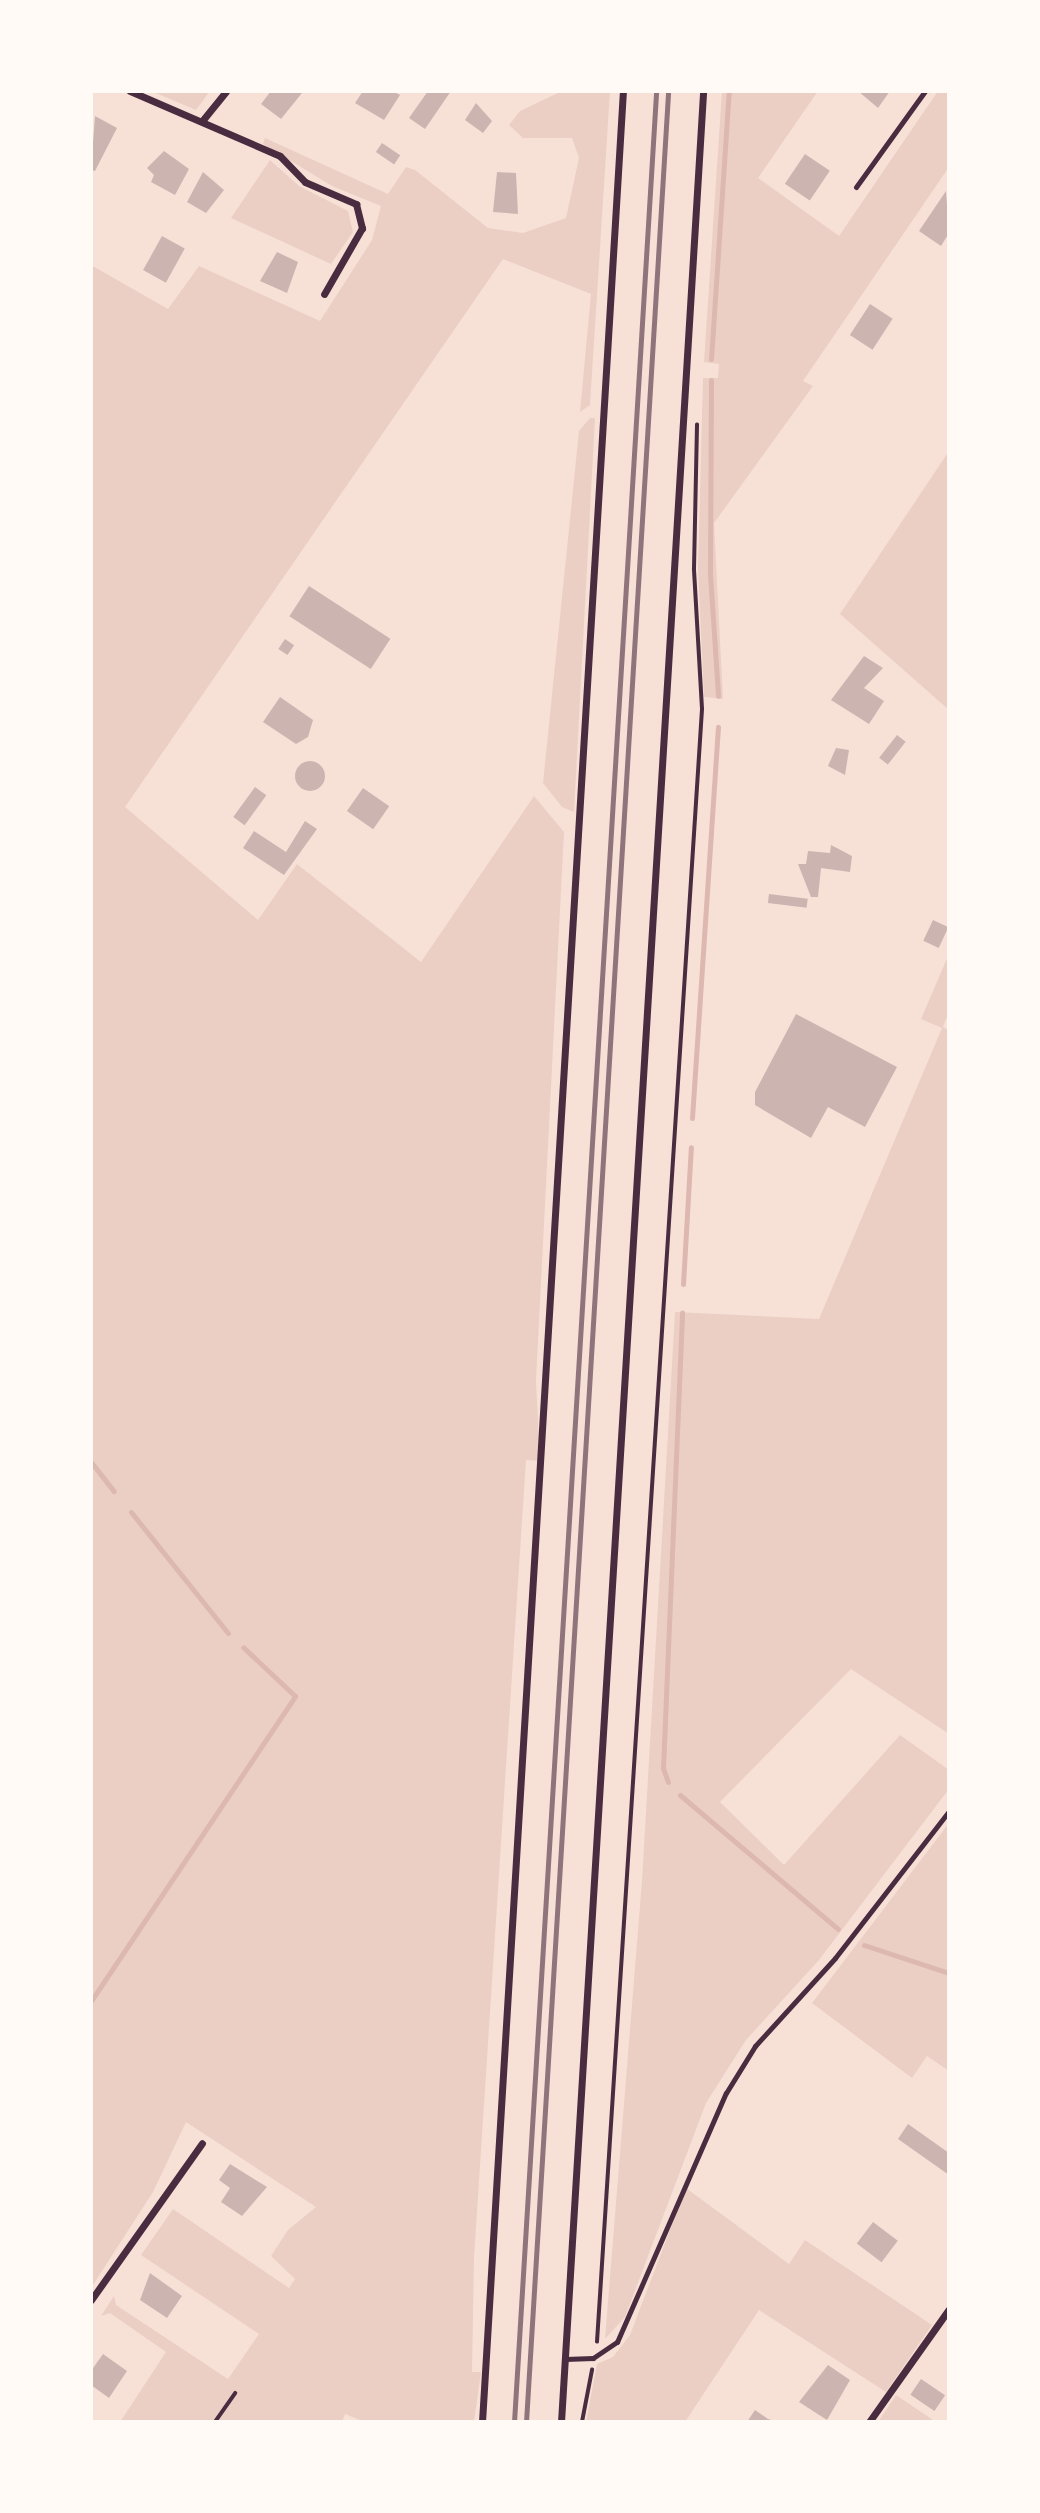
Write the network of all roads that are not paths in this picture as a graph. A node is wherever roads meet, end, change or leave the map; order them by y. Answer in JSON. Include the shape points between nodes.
{"nodes":[{"id":1,"x":130,"y":91,"type":"edge"},
{"id":2,"x":226,"y":91,"type":"edge"},
{"id":3,"x":623,"y":91,"type":"edge"},
{"id":4,"x":703,"y":91,"type":"edge"},
{"id":5,"x":925,"y":91,"type":"edge"},
{"id":6,"x":202,"y":121,"type":"junction"},
{"id":7,"x":856,"y":187,"type":"dead end"},
{"id":8,"x":324,"y":294,"type":"dead end"},
{"id":9,"x":949,"y":1811,"type":"edge"},
{"id":10,"x":201,"y":2143,"type":"dead end"},
{"id":11,"x":91,"y":2300,"type":"edge"},
{"id":12,"x":949,"y":2309,"type":"edge"},
{"id":13,"x":565,"y":2359,"type":"junction"},
{"id":14,"x":482,"y":2422,"type":"edge"},
{"id":15,"x":561,"y":2422,"type":"edge"},
{"id":16,"x":869,"y":2422,"type":"edge"}],
"edges":[{"from":1,"to":6,"type":"street"},
{"from":2,"to":6,"type":"street"},
{"from":3,"to":14,"type":"street"},
{"from":4,"to":13,"type":"street"},
{"from":5,"to":7,"type":"lane"},
{"from":6,"to":8,"type":"street","via":[[280,156],[305,182],[356,204],[363,220]]},
{"from":9,"to":13,"type":"lane","via":[[835,1958],[755,2046],[676,2196],[628,2325],[617,2342],[593,2358]]},
{"from":10,"to":11,"type":"street"},
{"from":12,"to":16,"type":"street"},
{"from":13,"to":15,"type":"street"}]}
